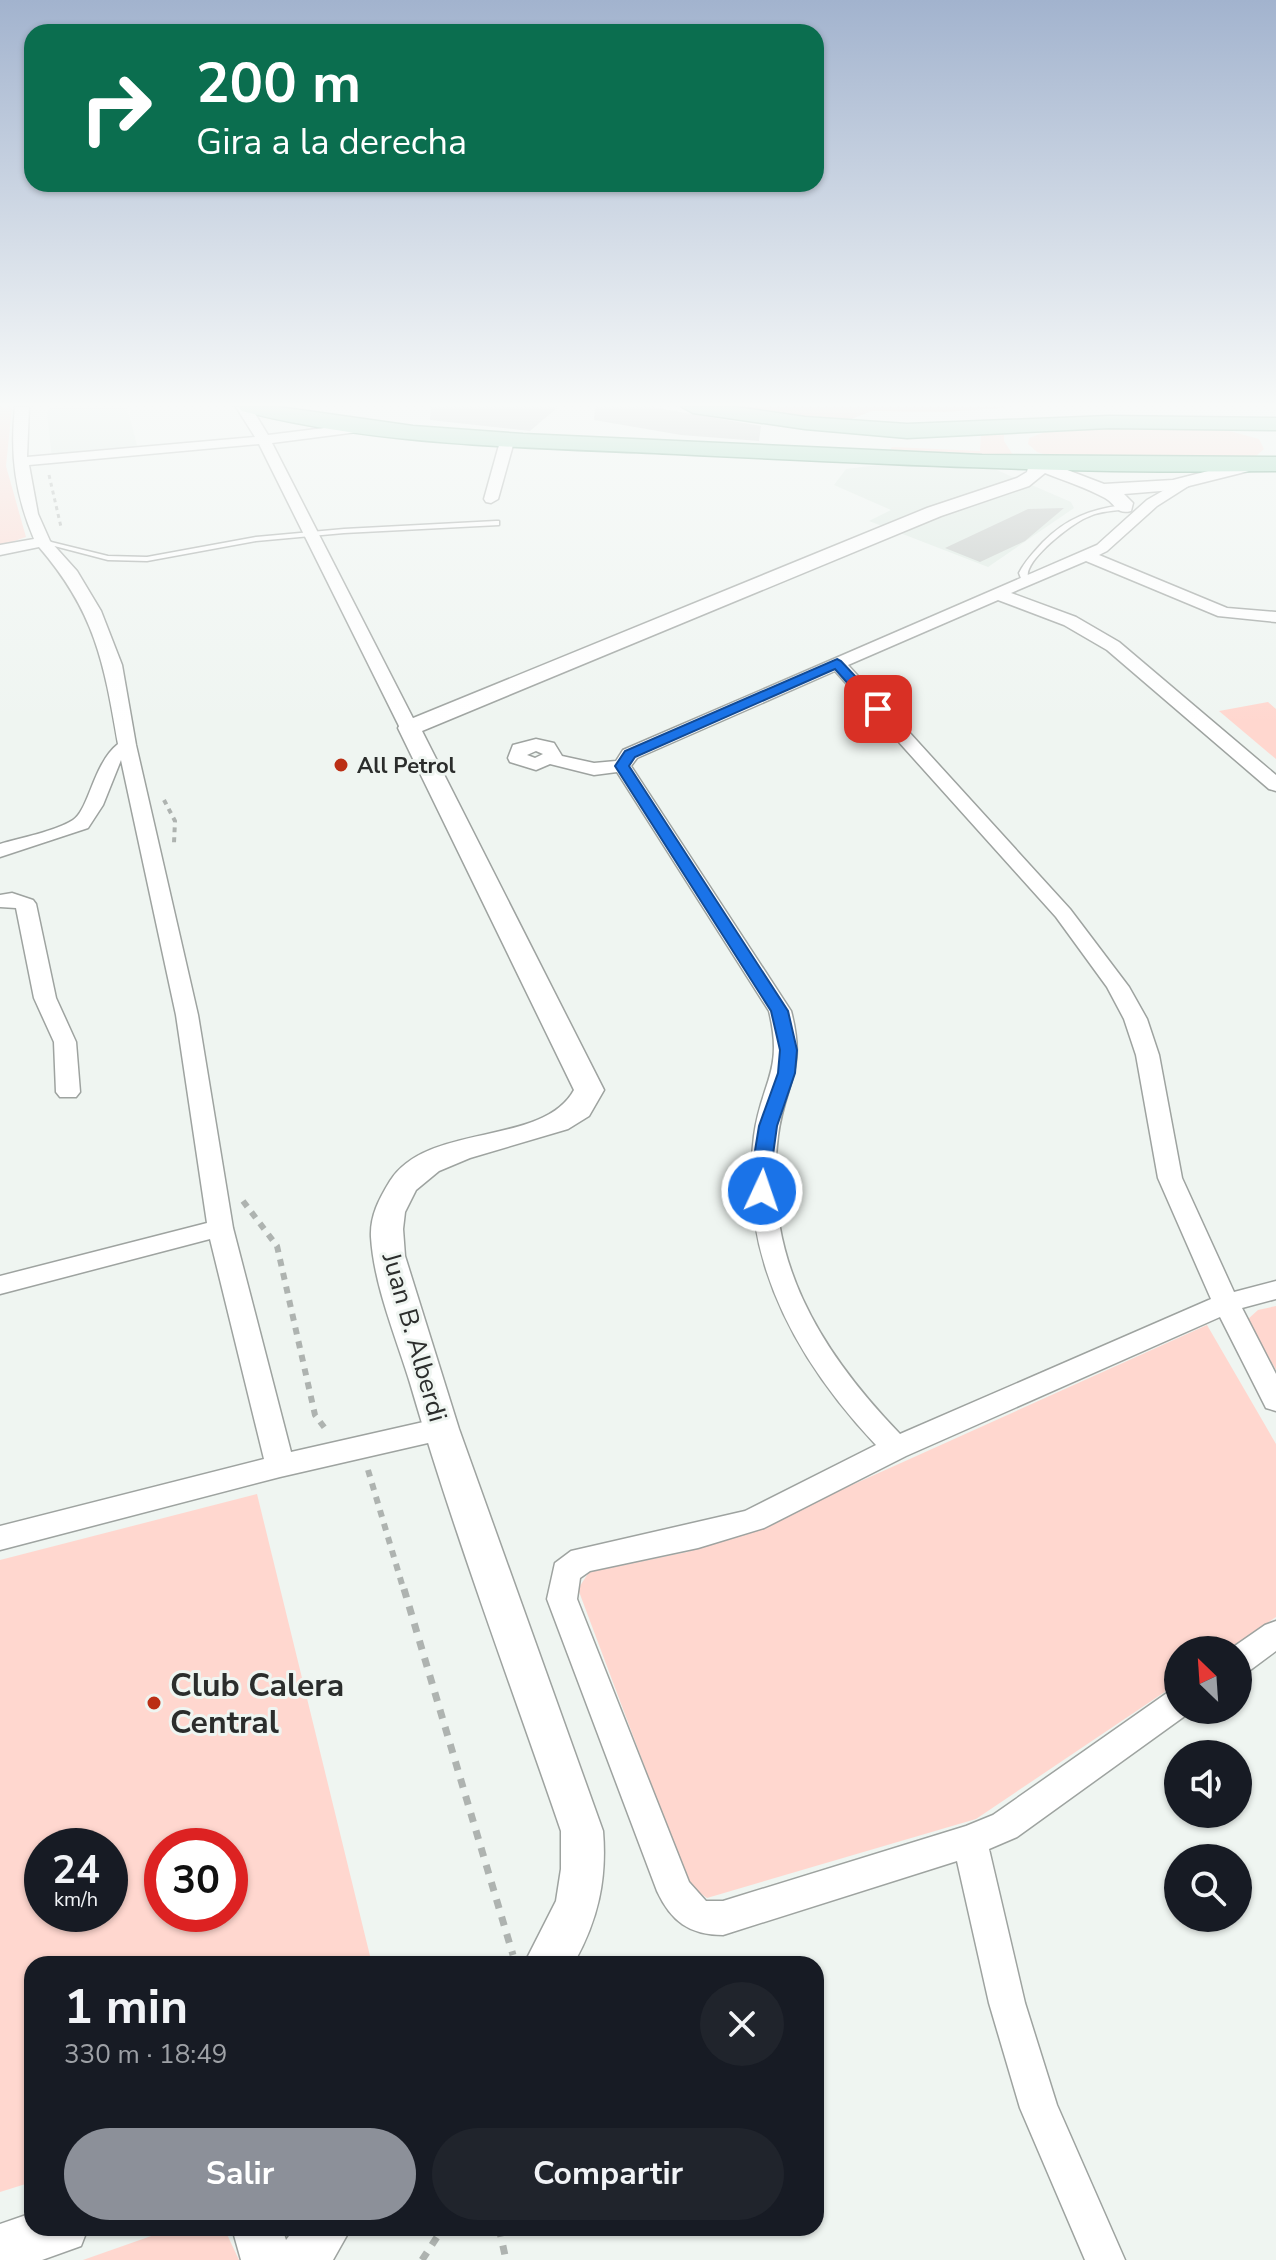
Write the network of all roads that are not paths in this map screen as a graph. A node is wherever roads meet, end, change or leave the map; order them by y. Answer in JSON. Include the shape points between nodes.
{"nodes":[{"id":1,"x":31,"y":512,"type":"edge"},
{"id":2,"x":302,"y":512,"type":"edge"},
{"id":3,"x":935,"y":512,"type":"edge"},
{"id":4,"x":1089,"y":512,"type":"edge"},
{"id":5,"x":1118,"y":512,"type":"edge"},
{"id":6,"x":1142,"y":512,"type":"edge"},
{"id":7,"x":496,"y":523,"type":"dead end"},
{"id":8,"x":311,"y":534,"type":"junction"},
{"id":9,"x":43,"y":542,"type":"junction"},
{"id":10,"x":0,"y":550,"type":"edge"},
{"id":11,"x":1086,"y":555,"type":"junction"},
{"id":12,"x":1063,"y":563,"type":"junction"},
{"id":13,"x":1025,"y":579,"type":"junction"},
{"id":14,"x":995,"y":593,"type":"junction"},
{"id":15,"x":1276,"y":617,"type":"edge"},
{"id":16,"x":837,"y":663,"type":"junction"},
{"id":17,"x":409,"y":728,"type":"junction"},
{"id":18,"x":127,"y":745,"type":"junction"},
{"id":19,"x":551,"y":759,"type":"dead end"},
{"id":20,"x":622,"y":766,"type":"junction"},
{"id":21,"x":1276,"y":785,"type":"edge"},
{"id":22,"x":0,"y":851,"type":"edge"},
{"id":23,"x":0,"y":901,"type":"edge"},
{"id":24,"x":68,"y":1092,"type":"dead end"},
{"id":25,"x":220,"y":1228,"type":"junction"},
{"id":26,"x":0,"y":1285,"type":"edge"},
{"id":27,"x":1276,"y":1290,"type":"edge"},
{"id":28,"x":1227,"y":1303,"type":"junction"},
{"id":29,"x":1276,"y":1401,"type":"edge"},
{"id":30,"x":441,"y":1429,"type":"junction"},
{"id":31,"x":896,"y":1448,"type":"junction"},
{"id":32,"x":280,"y":1466,"type":"junction"},
{"id":33,"x":0,"y":1538,"type":"edge"},
{"id":34,"x":1276,"y":1634,"type":"edge"},
{"id":35,"x":1252,"y":1651,"type":"edge"},
{"id":36,"x":1164,"y":1713,"type":"edge"},
{"id":37,"x":970,"y":1841,"type":"junction"},
{"id":38,"x":552,"y":1956,"type":"edge"},
{"id":39,"x":39,"y":2236,"type":"edge"},
{"id":40,"x":259,"y":2236,"type":"edge"},
{"id":41,"x":320,"y":2236,"type":"edge"},
{"id":42,"x":0,"y":2249,"type":"edge"},
{"id":43,"x":266,"y":2260,"type":"edge"},
{"id":44,"x":302,"y":2260,"type":"edge"},
{"id":45,"x":1105,"y":2260,"type":"edge"}],
"edges":[{"from":1,"to":9,"type":"street"},
{"from":2,"to":8,"type":"street","name":"Juan B. Alberdi"},
{"from":3,"to":17,"type":"street"},
{"from":4,"to":13,"type":"lane","via":[[1068,522],[1024,569]]},
{"from":5,"to":12,"type":"street"},
{"from":6,"to":11,"type":"street","via":[[1102,548]]},
{"from":7,"to":8,"type":"lane"},
{"from":8,"to":9,"type":"lane","via":[[147,559],[117,559]]},
{"from":8,"to":17,"type":"street","name":"Juan B. Alberdi"},
{"from":9,"to":10,"type":"street"},
{"from":9,"to":18,"type":"street","via":[[71,574],[105,641]]},
{"from":11,"to":12,"type":"street"},
{"from":11,"to":15,"type":"street","via":[[1224,613]]},
{"from":12,"to":13,"type":"street"},
{"from":13,"to":14,"type":"street"},
{"from":14,"to":16,"type":"street"},
{"from":14,"to":21,"type":"street","via":[[1070,621],[1113,646]]},
{"from":16,"to":20,"type":"street","via":[[630,754]]},
{"from":16,"to":28,"type":"street","via":[[1063,913],[1110,977],[1143,1037],[1160,1139],[1177,1198]]},
{"from":17,"to":30,"type":"street","name":"Juan B. Alberdi","via":[[589,1090],[581,1110],[566,1119],[450,1153],[410,1178],[396,1194],[389,1213],[389,1256]]},
{"from":18,"to":22,"type":"street","via":[[109,760],[90,815],[81,824]]},
{"from":18,"to":25,"type":"street","via":[[187,1015]]},
{"from":19,"to":20,"type":"street","via":[[594,769]]},
{"from":20,"to":31,"type":"street","via":[[780,1011],[789,1050],[787,1073],[768,1126],[761,1169],[771,1257],[811,1343],[868,1420]]},
{"from":23,"to":24,"type":"street","via":[[26,904],[45,998],[65,1042]]},
{"from":25,"to":26,"type":"street"},
{"from":25,"to":32,"type":"street"},
{"from":27,"to":28,"type":"street"},
{"from":28,"to":29,"type":"street"},
{"from":28,"to":31,"type":"street"},
{"from":30,"to":32,"type":"street"},
{"from":30,"to":38,"type":"street","name":"Juan B. Alberdi","via":[[582,1831],[585,1864],[575,1917]]},
{"from":31,"to":37,"type":"street","via":[[753,1520],[582,1560],[566,1572],[562,1599],[686,1910],[702,1919],[723,1918]]},
{"from":32,"to":33,"type":"street"},
{"from":34,"to":35,"type":"street"},
{"from":36,"to":37,"type":"street","via":[[1005,1826]]},
{"from":37,"to":45,"type":"street","via":[[1007,2003],[1039,2108]]},
{"from":39,"to":42,"type":"street"},
{"from":40,"to":43,"type":"street"},
{"from":41,"to":44,"type":"street"}]}
